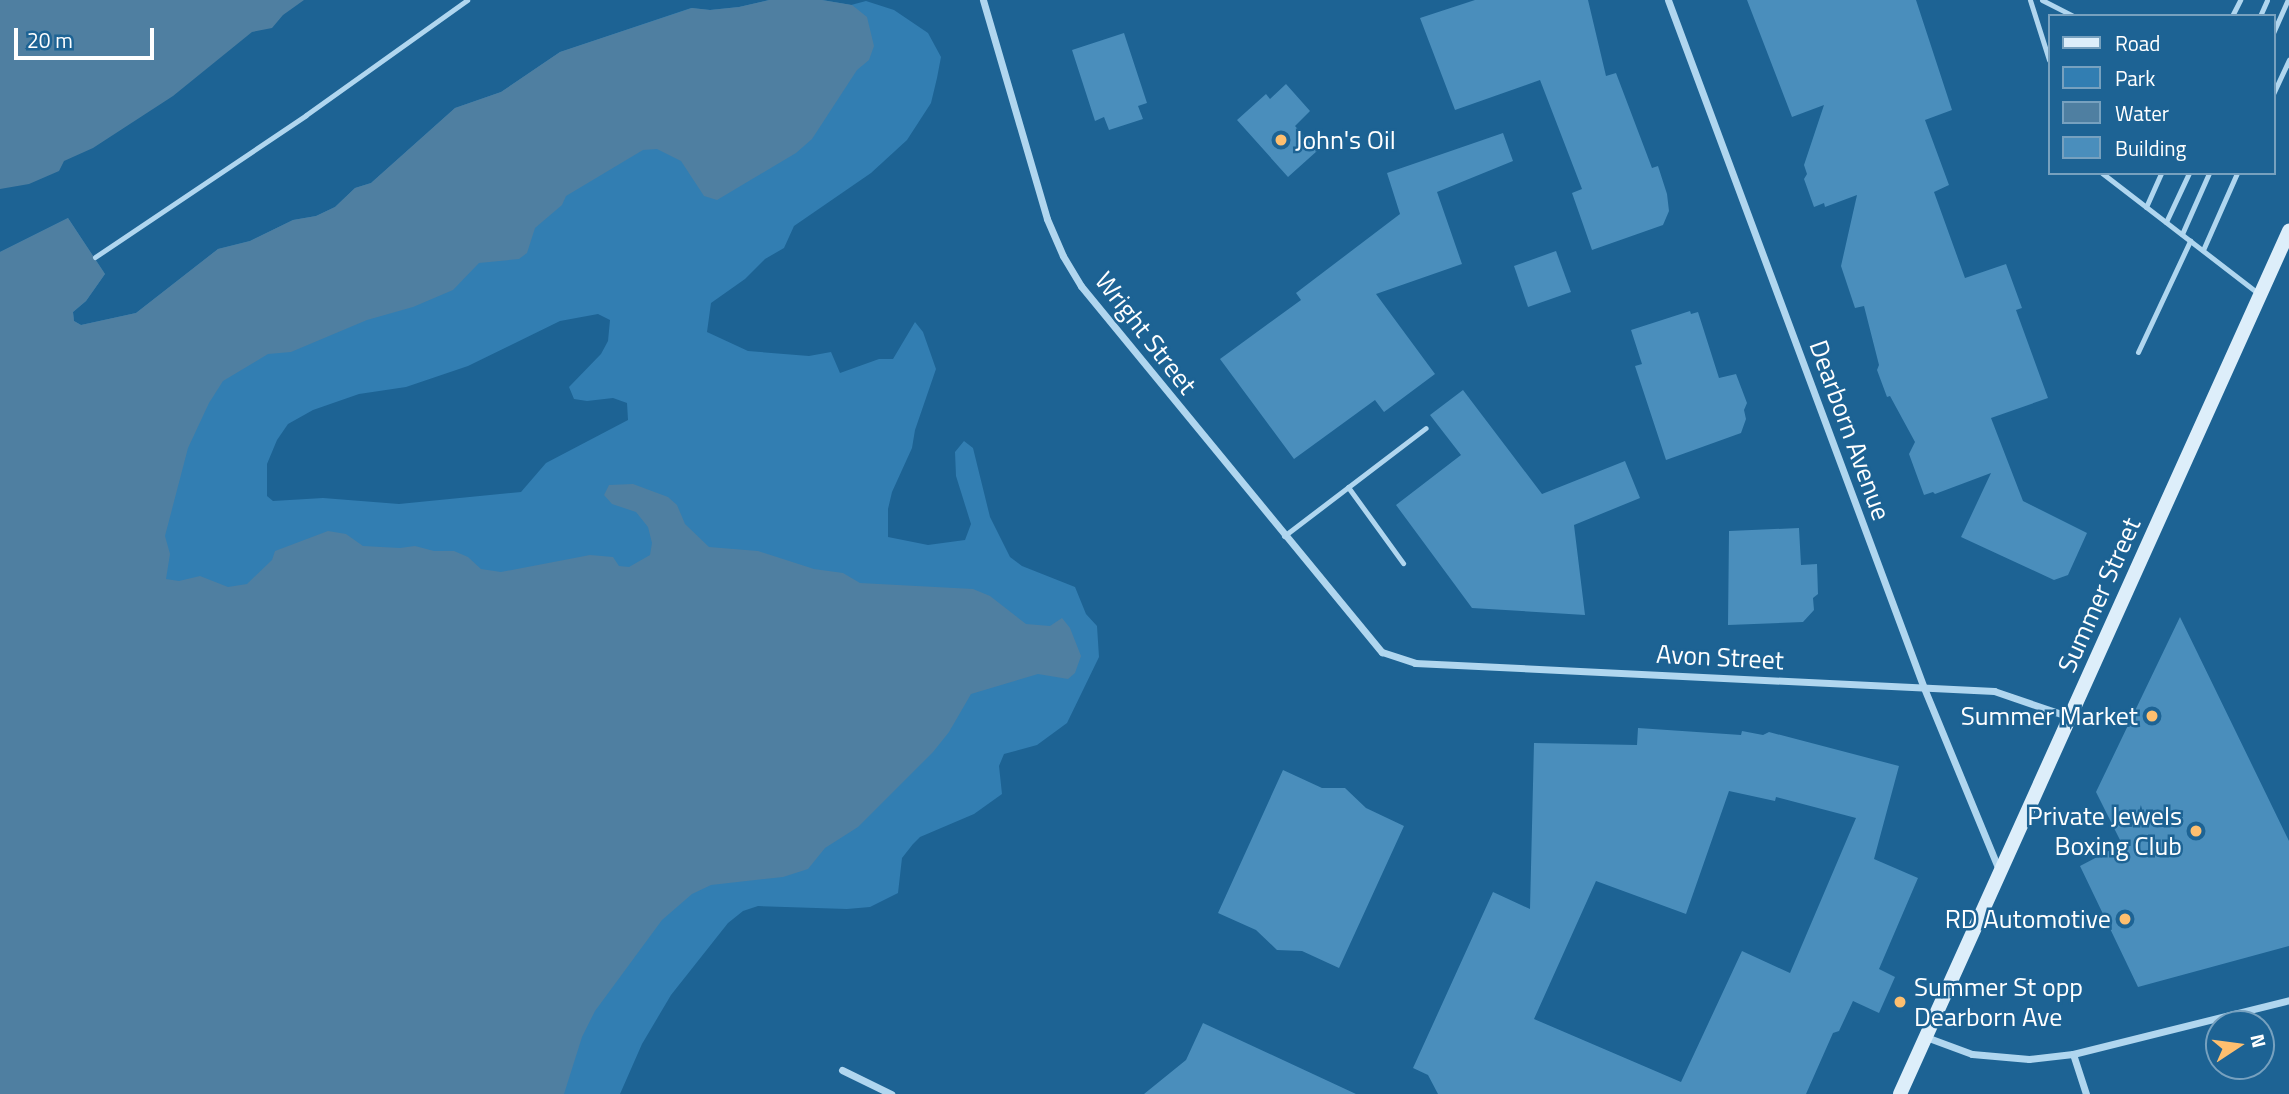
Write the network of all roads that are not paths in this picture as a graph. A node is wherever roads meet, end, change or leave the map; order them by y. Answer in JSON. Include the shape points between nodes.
{"nodes":[{"id":1,"x":467,"y":0,"type":"edge"},
{"id":2,"x":983,"y":0,"type":"edge"},
{"id":3,"x":1668,"y":0,"type":"edge"},
{"id":4,"x":2030,"y":0,"type":"edge"},
{"id":5,"x":2042,"y":0,"type":"edge"},
{"id":6,"x":2288,"y":0,"type":"edge"},
{"id":7,"x":2069,"y":14,"type":"edge"},
{"id":8,"x":2275,"y":29,"type":"edge"},
{"id":9,"x":2048,"y":57,"type":"edge"},
{"id":10,"x":2289,"y":58,"type":"edge"},
{"id":11,"x":2275,"y":89,"type":"edge"},
{"id":12,"x":2105,"y":175,"type":"edge"},
{"id":13,"x":2160,"y":175,"type":"edge"},
{"id":14,"x":2188,"y":175,"type":"edge"},
{"id":15,"x":2208,"y":175,"type":"edge"},
{"id":16,"x":2236,"y":175,"type":"edge"},
{"id":17,"x":2146,"y":206,"type":"junction"},
{"id":18,"x":2166,"y":222,"type":"junction"},
{"id":19,"x":2289,"y":231,"type":"edge"},
{"id":20,"x":2182,"y":234,"type":"junction"},
{"id":21,"x":2190,"y":241,"type":"junction"},
{"id":22,"x":2203,"y":250,"type":"junction"},
{"id":23,"x":95,"y":257,"type":"dead end"},
{"id":24,"x":2260,"y":294,"type":"junction"},
{"id":25,"x":2138,"y":352,"type":"dead end"},
{"id":26,"x":1426,"y":428,"type":"dead end"},
{"id":27,"x":1348,"y":487,"type":"junction"},
{"id":28,"x":1284,"y":536,"type":"junction"},
{"id":29,"x":1403,"y":562,"type":"dead end"},
{"id":30,"x":1370,"y":641,"type":"joint"},
{"id":31,"x":1924,"y":688,"type":"junction"},
{"id":32,"x":2071,"y":718,"type":"junction"},
{"id":33,"x":2000,"y":872,"type":"junction"},
{"id":34,"x":2289,"y":1000,"type":"edge"},
{"id":35,"x":1926,"y":1037,"type":"junction"},
{"id":36,"x":2073,"y":1054,"type":"junction"},
{"id":37,"x":842,"y":1070,"type":"dead end"},
{"id":38,"x":891,"y":1094,"type":"edge"},
{"id":39,"x":1900,"y":1094,"type":"edge"},
{"id":40,"x":2086,"y":1094,"type":"edge"}],
"edges":[{"from":1,"to":23,"type":"lane","via":[[306,116]]},
{"from":2,"to":28,"type":"street","name":"Wright Street","via":[[1032,172],[1063,256],[1102,315]]},
{"from":3,"to":31,"type":"street","name":"Dearborn Avenue"},
{"from":4,"to":9,"type":"lane"},
{"from":5,"to":7,"type":"lane"},
{"from":6,"to":8,"type":"lane"},
{"from":10,"to":11,"type":"lane"},
{"from":12,"to":17,"type":"lane"},
{"from":13,"to":17,"type":"lane"},
{"from":14,"to":18,"type":"lane"},
{"from":15,"to":20,"type":"lane"},
{"from":16,"to":22,"type":"lane"},
{"from":17,"to":18,"type":"lane"},
{"from":18,"to":20,"type":"lane"},
{"from":19,"to":24,"type":"main road","name":"Summer Street"},
{"from":20,"to":21,"type":"lane"},
{"from":21,"to":22,"type":"lane"},
{"from":21,"to":25,"type":"lane"},
{"from":22,"to":24,"type":"lane"},
{"from":24,"to":32,"type":"main road","name":"Summer Street"},
{"from":26,"to":27,"type":"lane"},
{"from":27,"to":28,"type":"lane"},
{"from":27,"to":29,"type":"lane"},
{"from":28,"to":30,"type":"street","name":"Wright Street"},
{"from":30,"to":31,"type":"street","name":"Avon Street","via":[[1389,656],[1408,662]]},
{"from":31,"to":32,"type":"street","name":"Avon Street","via":[[2004,692]]},
{"from":31,"to":33,"type":"street","name":"Dearborn Avenue"},
{"from":32,"to":33,"type":"main road","name":"Summer Street"},
{"from":33,"to":35,"type":"main road","name":"Summer Street"},
{"from":34,"to":36,"type":"street"},
{"from":35,"to":36,"type":"street","via":[[1972,1054],[2003,1059]]},
{"from":35,"to":39,"type":"main road","name":"Summer Street"},
{"from":36,"to":40,"type":"street"},
{"from":37,"to":38,"type":"street"}]}
